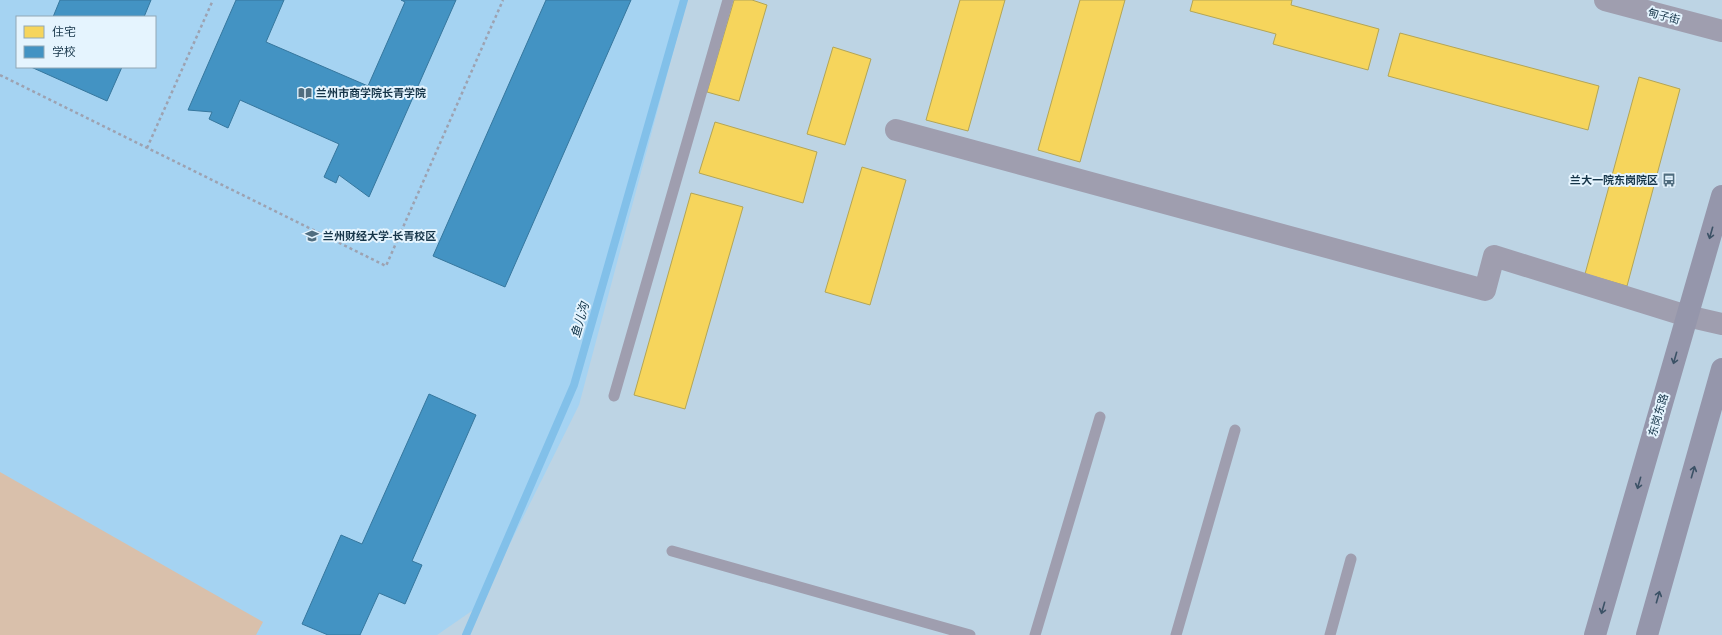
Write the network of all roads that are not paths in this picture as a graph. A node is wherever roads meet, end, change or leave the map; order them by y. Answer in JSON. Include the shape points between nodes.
{"nodes":[{"id":1,"x":728,"y":0,"type":"edge"},
{"id":2,"x":1605,"y":0,"type":"edge"},
{"id":3,"x":1722,"y":31,"type":"edge"},
{"id":4,"x":896,"y":130,"type":"dead end"},
{"id":5,"x":1722,"y":196,"type":"edge"},
{"id":6,"x":1687,"y":316,"type":"junction"},
{"id":7,"x":1722,"y":324,"type":"edge"},
{"id":8,"x":1722,"y":369,"type":"edge"},
{"id":9,"x":614,"y":396,"type":"dead end"},
{"id":10,"x":1100,"y":417,"type":"dead end"},
{"id":11,"x":1235,"y":430,"type":"dead end"},
{"id":12,"x":672,"y":551,"type":"dead end"},
{"id":13,"x":1351,"y":560,"type":"dead end"},
{"id":14,"x":970,"y":635,"type":"edge"},
{"id":15,"x":1036,"y":635,"type":"edge"},
{"id":16,"x":1176,"y":635,"type":"edge"},
{"id":17,"x":1330,"y":635,"type":"edge"},
{"id":18,"x":1596,"y":635,"type":"edge"},
{"id":19,"x":1647,"y":635,"type":"edge"}],
"edges":[{"from":1,"to":9,"type":"lane"},
{"from":2,"to":3,"type":"street","name":"甸子街"},
{"from":4,"to":6,"type":"street","via":[[1485,290],[1494,256]]},
{"from":5,"to":6,"type":"main road","name":"东岗东路","one_way":true},
{"from":6,"to":7,"type":"street"},
{"from":6,"to":18,"type":"main road","name":"东岗东路","one_way":true},
{"from":19,"to":8,"type":"main road","one_way":true},
{"from":10,"to":15,"type":"lane"},
{"from":11,"to":16,"type":"lane"},
{"from":12,"to":14,"type":"lane"},
{"from":13,"to":17,"type":"lane"}]}
